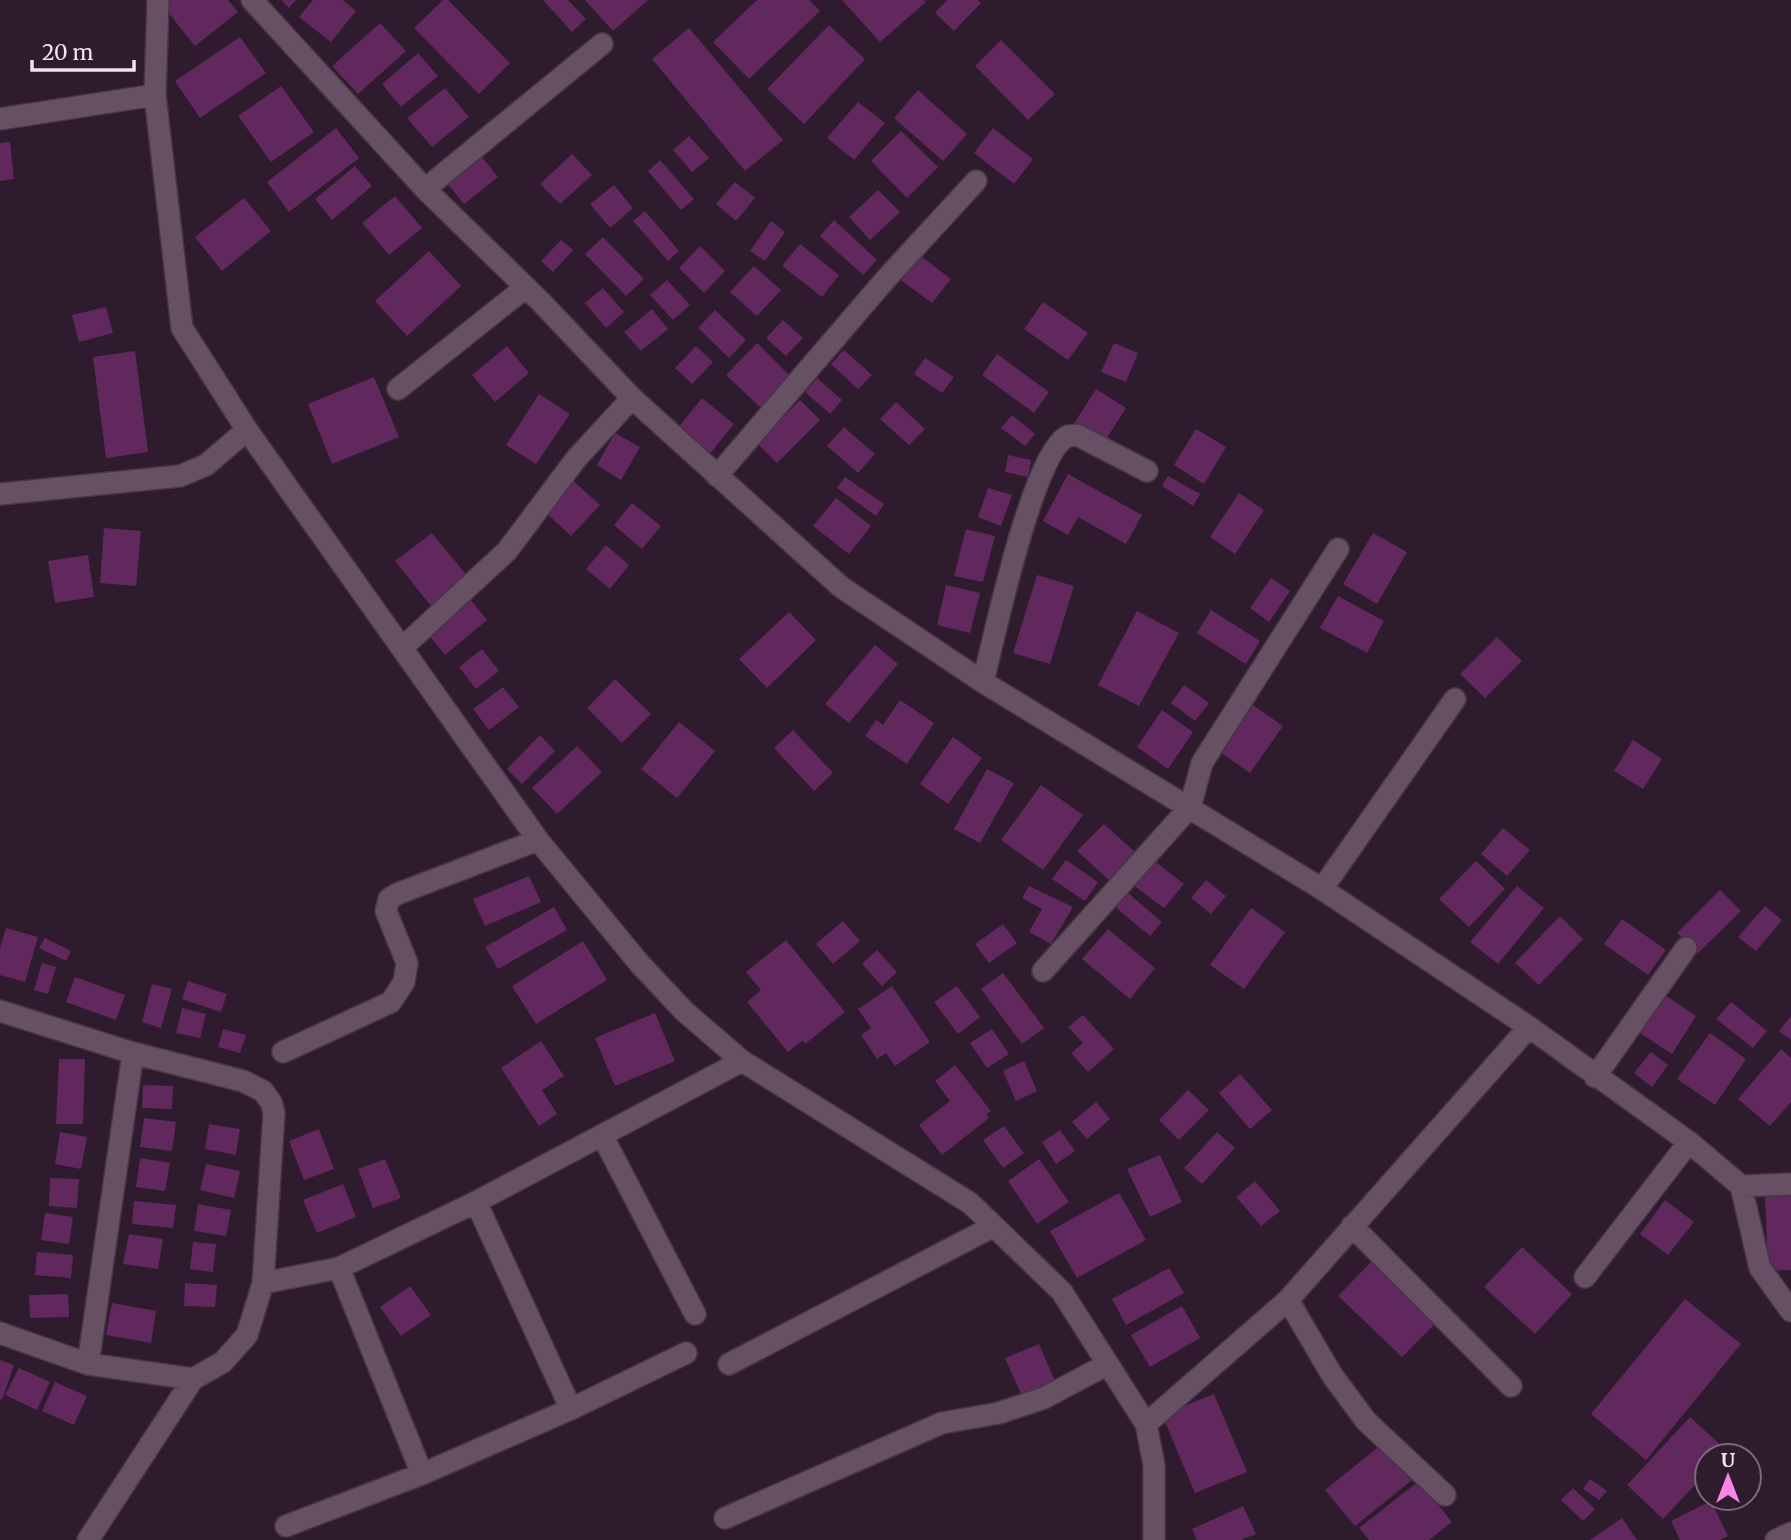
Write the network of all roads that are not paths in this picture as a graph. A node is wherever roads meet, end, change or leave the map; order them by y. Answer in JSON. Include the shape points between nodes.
{"nodes":[{"id":1,"x":158,"y":0,"type":"edge"},
{"id":2,"x":252,"y":0,"type":"edge"},
{"id":3,"x":602,"y":44,"type":"dead end"},
{"id":4,"x":155,"y":95,"type":"junction"},
{"id":5,"x":0,"y":118,"type":"edge"},
{"id":6,"x":976,"y":181,"type":"dead end"},
{"id":7,"x":425,"y":189,"type":"junction"},
{"id":8,"x":526,"y":287,"type":"junction"},
{"id":9,"x":398,"y":389,"type":"dead end"},
{"id":10,"x":632,"y":398,"type":"junction"},
{"id":11,"x":247,"y":430,"type":"junction"},
{"id":12,"x":1147,"y":471,"type":"dead end"},
{"id":13,"x":718,"y":476,"type":"junction"},
{"id":14,"x":0,"y":494,"type":"edge"},
{"id":15,"x":1338,"y":549,"type":"dead end"},
{"id":16,"x":402,"y":649,"type":"junction"},
{"id":17,"x":983,"y":682,"type":"junction"},
{"id":18,"x":1455,"y":699,"type":"dead end"},
{"id":19,"x":1190,"y":807,"type":"junction"},
{"id":20,"x":538,"y":840,"type":"junction"},
{"id":21,"x":1322,"y":889,"type":"junction"},
{"id":22,"x":1686,"y":948,"type":"dead end"},
{"id":23,"x":1043,"y":971,"type":"dead end"},
{"id":24,"x":0,"y":1011,"type":"edge"},
{"id":25,"x":1529,"y":1027,"type":"junction"},
{"id":26,"x":283,"y":1052,"type":"dead end"},
{"id":27,"x":132,"y":1053,"type":"junction"},
{"id":28,"x":742,"y":1061,"type":"junction"},
{"id":29,"x":1595,"y":1077,"type":"junction"},
{"id":30,"x":602,"y":1135,"type":"junction"},
{"id":31,"x":1689,"y":1142,"type":"junction"},
{"id":32,"x":1791,"y":1184,"type":"edge"},
{"id":33,"x":1741,"y":1186,"type":"junction"},
{"id":34,"x":475,"y":1202,"type":"junction"},
{"id":35,"x":994,"y":1226,"type":"junction"},
{"id":36,"x":1352,"y":1226,"type":"junction"},
{"id":37,"x":339,"y":1268,"type":"junction"},
{"id":38,"x":1585,"y":1277,"type":"dead end"},
{"id":39,"x":263,"y":1283,"type":"junction"},
{"id":40,"x":1288,"y":1300,"type":"junction"},
{"id":41,"x":1791,"y":1311,"type":"edge"},
{"id":42,"x":695,"y":1314,"type":"dead end"},
{"id":43,"x":0,"y":1333,"type":"edge"},
{"id":44,"x":686,"y":1353,"type":"dead end"},
{"id":45,"x":88,"y":1364,"type":"junction"},
{"id":46,"x":729,"y":1364,"type":"dead end"},
{"id":47,"x":1108,"y":1364,"type":"junction"},
{"id":48,"x":193,"y":1380,"type":"junction"},
{"id":49,"x":1511,"y":1386,"type":"dead end"},
{"id":50,"x":572,"y":1409,"type":"junction"},
{"id":51,"x":1146,"y":1423,"type":"junction"},
{"id":52,"x":422,"y":1474,"type":"junction"},
{"id":53,"x":1445,"y":1495,"type":"dead end"},
{"id":54,"x":725,"y":1518,"type":"dead end"},
{"id":55,"x":1791,"y":1533,"type":"edge"},
{"id":56,"x":284,"y":1535,"type":"edge"},
{"id":57,"x":88,"y":1540,"type":"edge"},
{"id":58,"x":1154,"y":1540,"type":"edge"},
{"id":59,"x":1776,"y":1540,"type":"edge"}],
"edges":[{"from":1,"to":4,"type":"street"},
{"from":2,"to":7,"type":"street"},
{"from":3,"to":7,"type":"street"},
{"from":4,"to":5,"type":"street"},
{"from":4,"to":11,"type":"street","via":[[183,328]]},
{"from":6,"to":13,"type":"street"},
{"from":7,"to":8,"type":"street"},
{"from":8,"to":9,"type":"street"},
{"from":8,"to":10,"type":"street"},
{"from":10,"to":13,"type":"street"},
{"from":10,"to":16,"type":"street","via":[[576,459],[507,551]]},
{"from":11,"to":14,"type":"street","via":[[206,466],[180,476]]},
{"from":11,"to":16,"type":"street"},
{"from":12,"to":17,"type":"street","via":[[1077,435],[1066,437],[1050,456],[1014,555]]},
{"from":13,"to":17,"type":"street","via":[[841,587]]},
{"from":15,"to":19,"type":"street","via":[[1202,763]]},
{"from":16,"to":20,"type":"street"},
{"from":17,"to":19,"type":"street"},
{"from":18,"to":21,"type":"street"},
{"from":19,"to":21,"type":"street"},
{"from":19,"to":23,"type":"street"},
{"from":20,"to":26,"type":"street","via":[[389,899],[386,911],[407,962],[404,982],[391,1002]]},
{"from":20,"to":28,"type":"street","via":[[639,963],[684,1011]]},
{"from":21,"to":25,"type":"street"},
{"from":22,"to":29,"type":"street"},
{"from":24,"to":27,"type":"street"},
{"from":25,"to":29,"type":"street"},
{"from":25,"to":36,"type":"street"},
{"from":27,"to":39,"type":"street","via":[[243,1081],[271,1102]]},
{"from":27,"to":45,"type":"street"},
{"from":28,"to":30,"type":"street"},
{"from":28,"to":35,"type":"street","via":[[970,1203]]},
{"from":29,"to":31,"type":"street"},
{"from":30,"to":34,"type":"street"},
{"from":30,"to":42,"type":"street"},
{"from":31,"to":33,"type":"street"},
{"from":31,"to":38,"type":"street"},
{"from":32,"to":33,"type":"street"},
{"from":33,"to":41,"type":"street","via":[[1759,1268]]},
{"from":34,"to":37,"type":"street"},
{"from":34,"to":50,"type":"street"},
{"from":35,"to":46,"type":"street"},
{"from":35,"to":47,"type":"street","via":[[1062,1292]]},
{"from":36,"to":40,"type":"street"},
{"from":36,"to":49,"type":"street"},
{"from":37,"to":39,"type":"street"},
{"from":37,"to":52,"type":"street"},
{"from":39,"to":48,"type":"street","via":[[247,1335],[223,1362]]},
{"from":40,"to":51,"type":"street"},
{"from":40,"to":53,"type":"street","via":[[1332,1375],[1366,1421]]},
{"from":43,"to":45,"type":"street"},
{"from":44,"to":50,"type":"street"},
{"from":45,"to":48,"type":"street"},
{"from":47,"to":51,"type":"street"},
{"from":47,"to":54,"type":"street","via":[[1044,1398],[999,1413],[942,1423]]},
{"from":48,"to":57,"type":"street"},
{"from":50,"to":52,"type":"street"},
{"from":51,"to":58,"type":"street","via":[[1154,1465]]},
{"from":52,"to":56,"type":"street"},
{"from":55,"to":59,"type":"street"}]}
